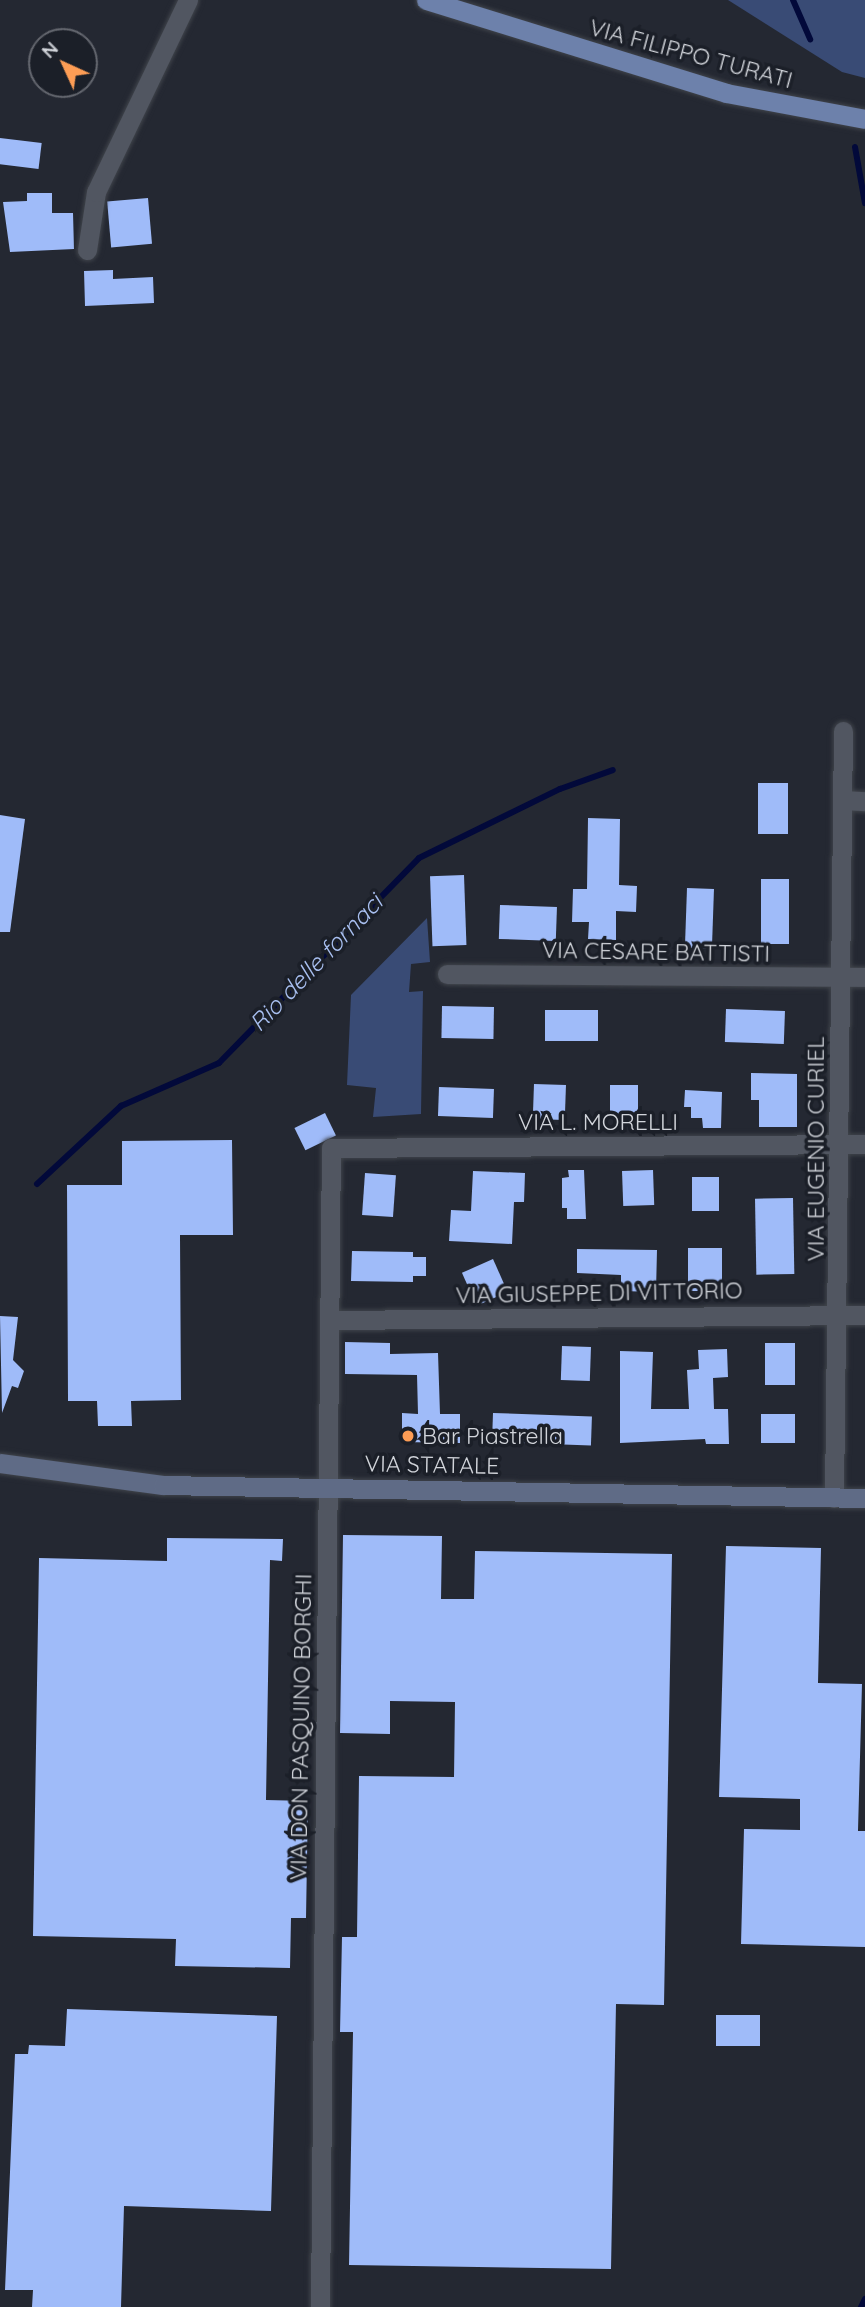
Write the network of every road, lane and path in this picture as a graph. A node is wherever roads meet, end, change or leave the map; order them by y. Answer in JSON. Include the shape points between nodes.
{"nodes":[{"id":1,"x":188,"y":0,"type":"edge"},
{"id":2,"x":426,"y":0,"type":"edge"},
{"id":3,"x":865,"y":119,"type":"edge"},
{"id":4,"x":87,"y":250,"type":"dead end"},
{"id":5,"x":843,"y":731,"type":"dead end"},
{"id":6,"x":843,"y":800,"type":"junction"},
{"id":7,"x":865,"y":801,"type":"edge"},
{"id":8,"x":447,"y":974,"type":"dead end"},
{"id":9,"x":865,"y":977,"type":"edge"},
{"id":10,"x":841,"y":978,"type":"junction"},
{"id":11,"x":865,"y":1144,"type":"edge"},
{"id":12,"x":840,"y":1145,"type":"junction"},
{"id":13,"x":331,"y":1148,"type":"joint"},
{"id":14,"x":839,"y":1315,"type":"junction"},
{"id":15,"x":865,"y":1315,"type":"edge"},
{"id":16,"x":333,"y":1320,"type":"junction"},
{"id":17,"x":0,"y":1463,"type":"edge"},
{"id":18,"x":328,"y":1488,"type":"junction"},
{"id":19,"x":834,"y":1498,"type":"junction"},
{"id":20,"x":865,"y":1498,"type":"edge"},
{"id":21,"x":320,"y":2307,"type":"edge"}],
"edges":[{"from":1,"to":4,"type":"street","via":[[96,192]]},
{"from":2,"to":3,"type":"main road","name":"VIA FILIPPO TURATI","via":[[726,93]]},
{"from":5,"to":6,"type":"street","name":"VIA EUGENIO CURIEL"},
{"from":6,"to":7,"type":"street"},
{"from":6,"to":10,"type":"street","name":"VIA EUGENIO CURIEL"},
{"from":8,"to":10,"type":"street","name":"VIA CESARE BATTISTI"},
{"from":9,"to":10,"type":"street","name":"VIA CESARE BATTISTI"},
{"from":10,"to":12,"type":"street","name":"VIA EUGENIO CURIEL"},
{"from":11,"to":12,"type":"street","name":"VIA L. MORELLI"},
{"from":12,"to":13,"type":"street","name":"VIA L. MORELLI"},
{"from":12,"to":14,"type":"street","name":"VIA EUGENIO CURIEL"},
{"from":13,"to":16,"type":"street","name":"VIA DON PASQUINO BORGHI"},
{"from":14,"to":15,"type":"street","name":"VIA GIUSEPPE DI VITTORIO"},
{"from":14,"to":16,"type":"street","name":"VIA GIUSEPPE DI VITTORIO"},
{"from":14,"to":19,"type":"street","name":"VIA EUGENIO CURIEL"},
{"from":16,"to":18,"type":"street","name":"VIA DON PASQUINO BORGHI"},
{"from":17,"to":18,"type":"main road","name":"VIA STATALE","via":[[163,1485]]},
{"from":18,"to":19,"type":"main road","name":"VIA STATALE"},
{"from":18,"to":21,"type":"street","name":"VIA DON PASQUINO BORGHI"},
{"from":19,"to":20,"type":"main road","name":"VIA STATALE"}]}
